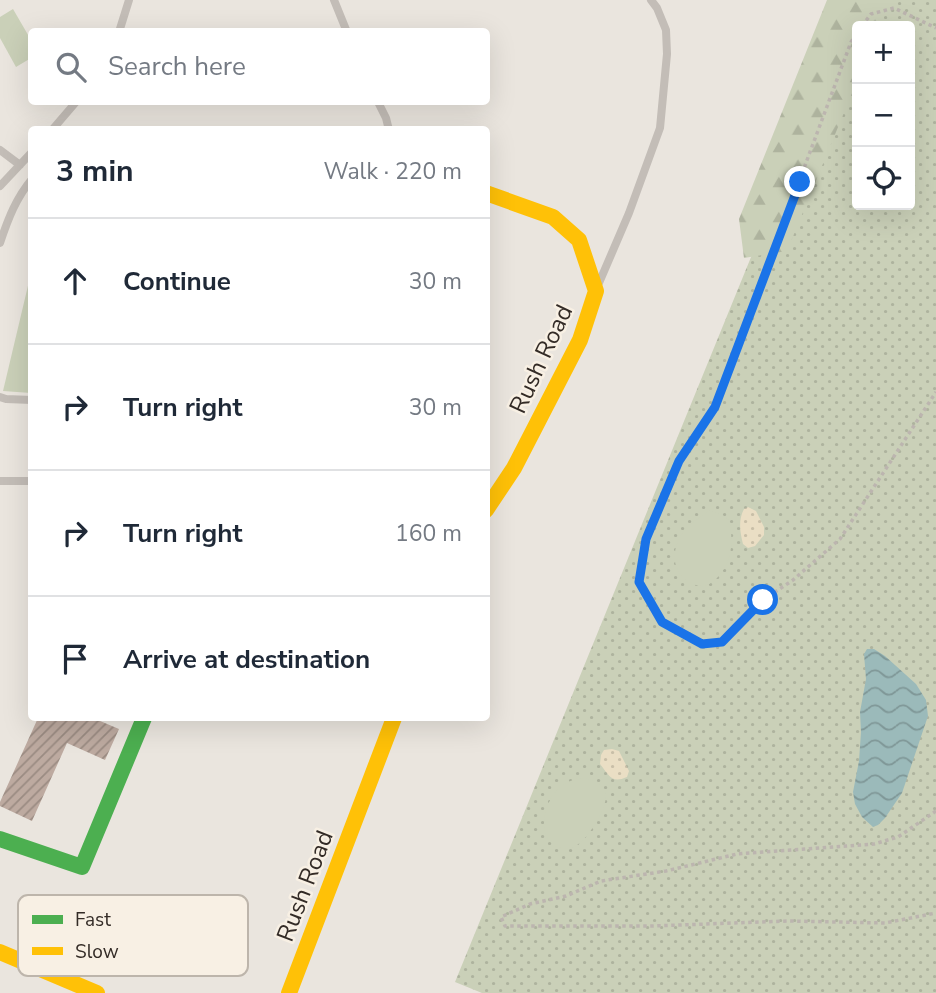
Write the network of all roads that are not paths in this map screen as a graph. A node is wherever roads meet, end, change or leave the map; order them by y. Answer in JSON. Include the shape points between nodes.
{"nodes":[{"id":1,"x":129,"y":0,"type":"edge"},
{"id":2,"x":334,"y":0,"type":"edge"},
{"id":3,"x":651,"y":0,"type":"edge"},
{"id":4,"x":120,"y":28,"type":"edge"},
{"id":5,"x":346,"y":28,"type":"edge"},
{"id":6,"x":73,"y":105,"type":"edge"},
{"id":7,"x":380,"y":105,"type":"edge"},
{"id":8,"x":55,"y":126,"type":"edge"},
{"id":9,"x":387,"y":126,"type":"edge"},
{"id":10,"x":0,"y":150,"type":"edge"},
{"id":11,"x":28,"y":156,"type":"edge"},
{"id":12,"x":20,"y":165,"type":"junction"},
{"id":13,"x":28,"y":184,"type":"edge"},
{"id":14,"x":0,"y":186,"type":"edge"},
{"id":15,"x":490,"y":194,"type":"edge"},
{"id":16,"x":0,"y":243,"type":"edge"},
{"id":17,"x":596,"y":291,"type":"junction"},
{"id":18,"x":0,"y":397,"type":"edge"},
{"id":19,"x":28,"y":400,"type":"edge"},
{"id":20,"x":0,"y":481,"type":"edge"},
{"id":21,"x":28,"y":481,"type":"edge"},
{"id":22,"x":490,"y":504,"type":"edge"},
{"id":23,"x":143,"y":721,"type":"edge"},
{"id":24,"x":393,"y":721,"type":"edge"},
{"id":25,"x":0,"y":839,"type":"edge"},
{"id":26,"x":0,"y":952,"type":"edge"},
{"id":27,"x":18,"y":960,"type":"edge"},
{"id":28,"x":57,"y":976,"type":"edge"},
{"id":29,"x":97,"y":993,"type":"edge"},
{"id":30,"x":289,"y":993,"type":"edge"}],
"edges":[{"from":1,"to":4,"type":"lane"},
{"from":2,"to":5,"type":"lane"},
{"from":3,"to":17,"type":"lane","via":[[666,30],[660,128]]},
{"from":6,"to":8,"type":"lane"},
{"from":7,"to":9,"type":"lane"},
{"from":10,"to":12,"type":"lane"},
{"from":11,"to":12,"type":"lane"},
{"from":12,"to":14,"type":"lane"},
{"from":13,"to":16,"type":"lane","via":[[13,207]]},
{"from":15,"to":17,"type":"street","name":"Rush Road","via":[[553,217],[579,240]]},
{"from":17,"to":22,"type":"street","name":"Rush Road","via":[[580,340],[514,468]]},
{"from":18,"to":19,"type":"lane"},
{"from":20,"to":21,"type":"lane"},
{"from":23,"to":25,"type":"street","via":[[82,867]]},
{"from":24,"to":30,"type":"street","name":"Rush Road"},
{"from":26,"to":27,"type":"street"},
{"from":28,"to":29,"type":"street"}]}
